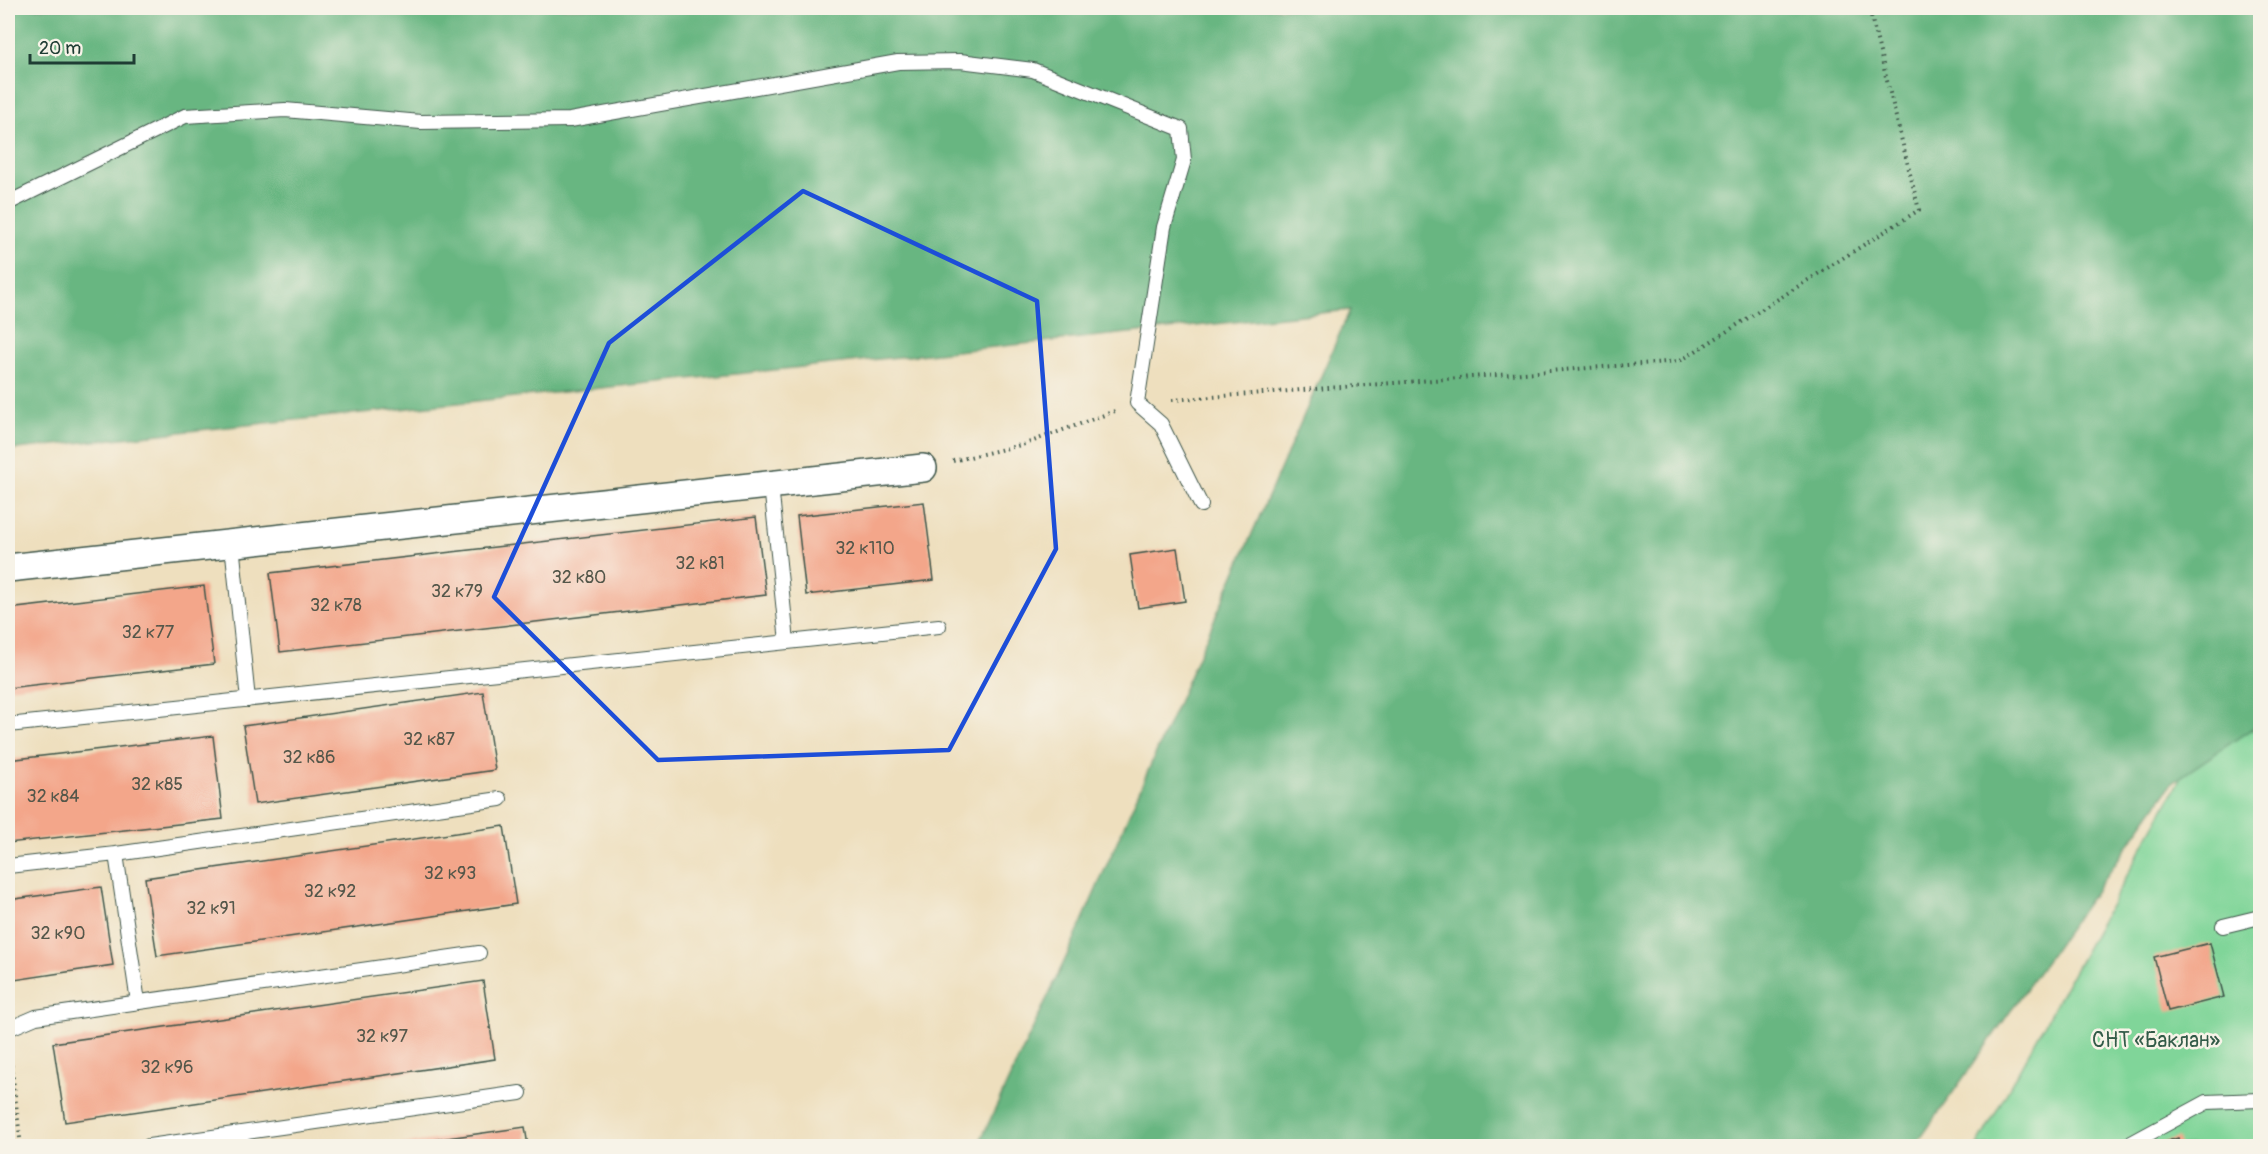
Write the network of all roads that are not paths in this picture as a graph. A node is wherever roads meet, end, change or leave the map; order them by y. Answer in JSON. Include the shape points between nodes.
{"nodes":[{"id":1,"x":8,"y":203,"type":"edge"},
{"id":2,"x":923,"y":468,"type":"road end"},
{"id":3,"x":771,"y":485,"type":"junction"},
{"id":4,"x":1201,"y":505,"type":"dead end"},
{"id":5,"x":232,"y":544,"type":"junction"},
{"id":6,"x":8,"y":568,"type":"edge"},
{"id":7,"x":939,"y":626,"type":"dead end"},
{"id":8,"x":788,"y":642,"type":"junction"},
{"id":9,"x":248,"y":700,"type":"junction"},
{"id":10,"x":8,"y":725,"type":"edge"},
{"id":11,"x":500,"y":799,"type":"dead end"},
{"id":12,"x":116,"y":854,"type":"junction"},
{"id":13,"x":8,"y":866,"type":"edge"},
{"id":14,"x":2260,"y":916,"type":"edge"},
{"id":15,"x":2223,"y":926,"type":"dead end"},
{"id":16,"x":479,"y":953,"type":"dead end"},
{"id":17,"x":138,"y":1002,"type":"junction"},
{"id":18,"x":8,"y":1029,"type":"edge"},
{"id":19,"x":520,"y":1093,"type":"dead end"},
{"id":20,"x":2260,"y":1100,"type":"edge"},
{"id":21,"x":149,"y":1146,"type":"edge"},
{"id":22,"x":2126,"y":1146,"type":"edge"}],
"edges":[{"from":1,"to":4,"type":"lane","via":[[185,116],[285,110],[421,122],[570,120],[898,62],[960,61],[1033,70],[1181,129],[1184,160],[1164,227],[1137,403],[1161,424]]},
{"from":2,"to":3,"type":"street"},
{"from":3,"to":5,"type":"street"},
{"from":3,"to":8,"type":"lane"},
{"from":5,"to":6,"type":"street"},
{"from":5,"to":9,"type":"lane"},
{"from":7,"to":8,"type":"lane"},
{"from":8,"to":9,"type":"lane"},
{"from":9,"to":10,"type":"lane"},
{"from":11,"to":12,"type":"lane"},
{"from":12,"to":13,"type":"lane"},
{"from":12,"to":17,"type":"lane"},
{"from":14,"to":15,"type":"lane"},
{"from":16,"to":17,"type":"lane"},
{"from":17,"to":18,"type":"lane","via":[[36,1017]]},
{"from":19,"to":21,"type":"lane"},
{"from":20,"to":22,"type":"lane","via":[[2207,1102]]}]}
